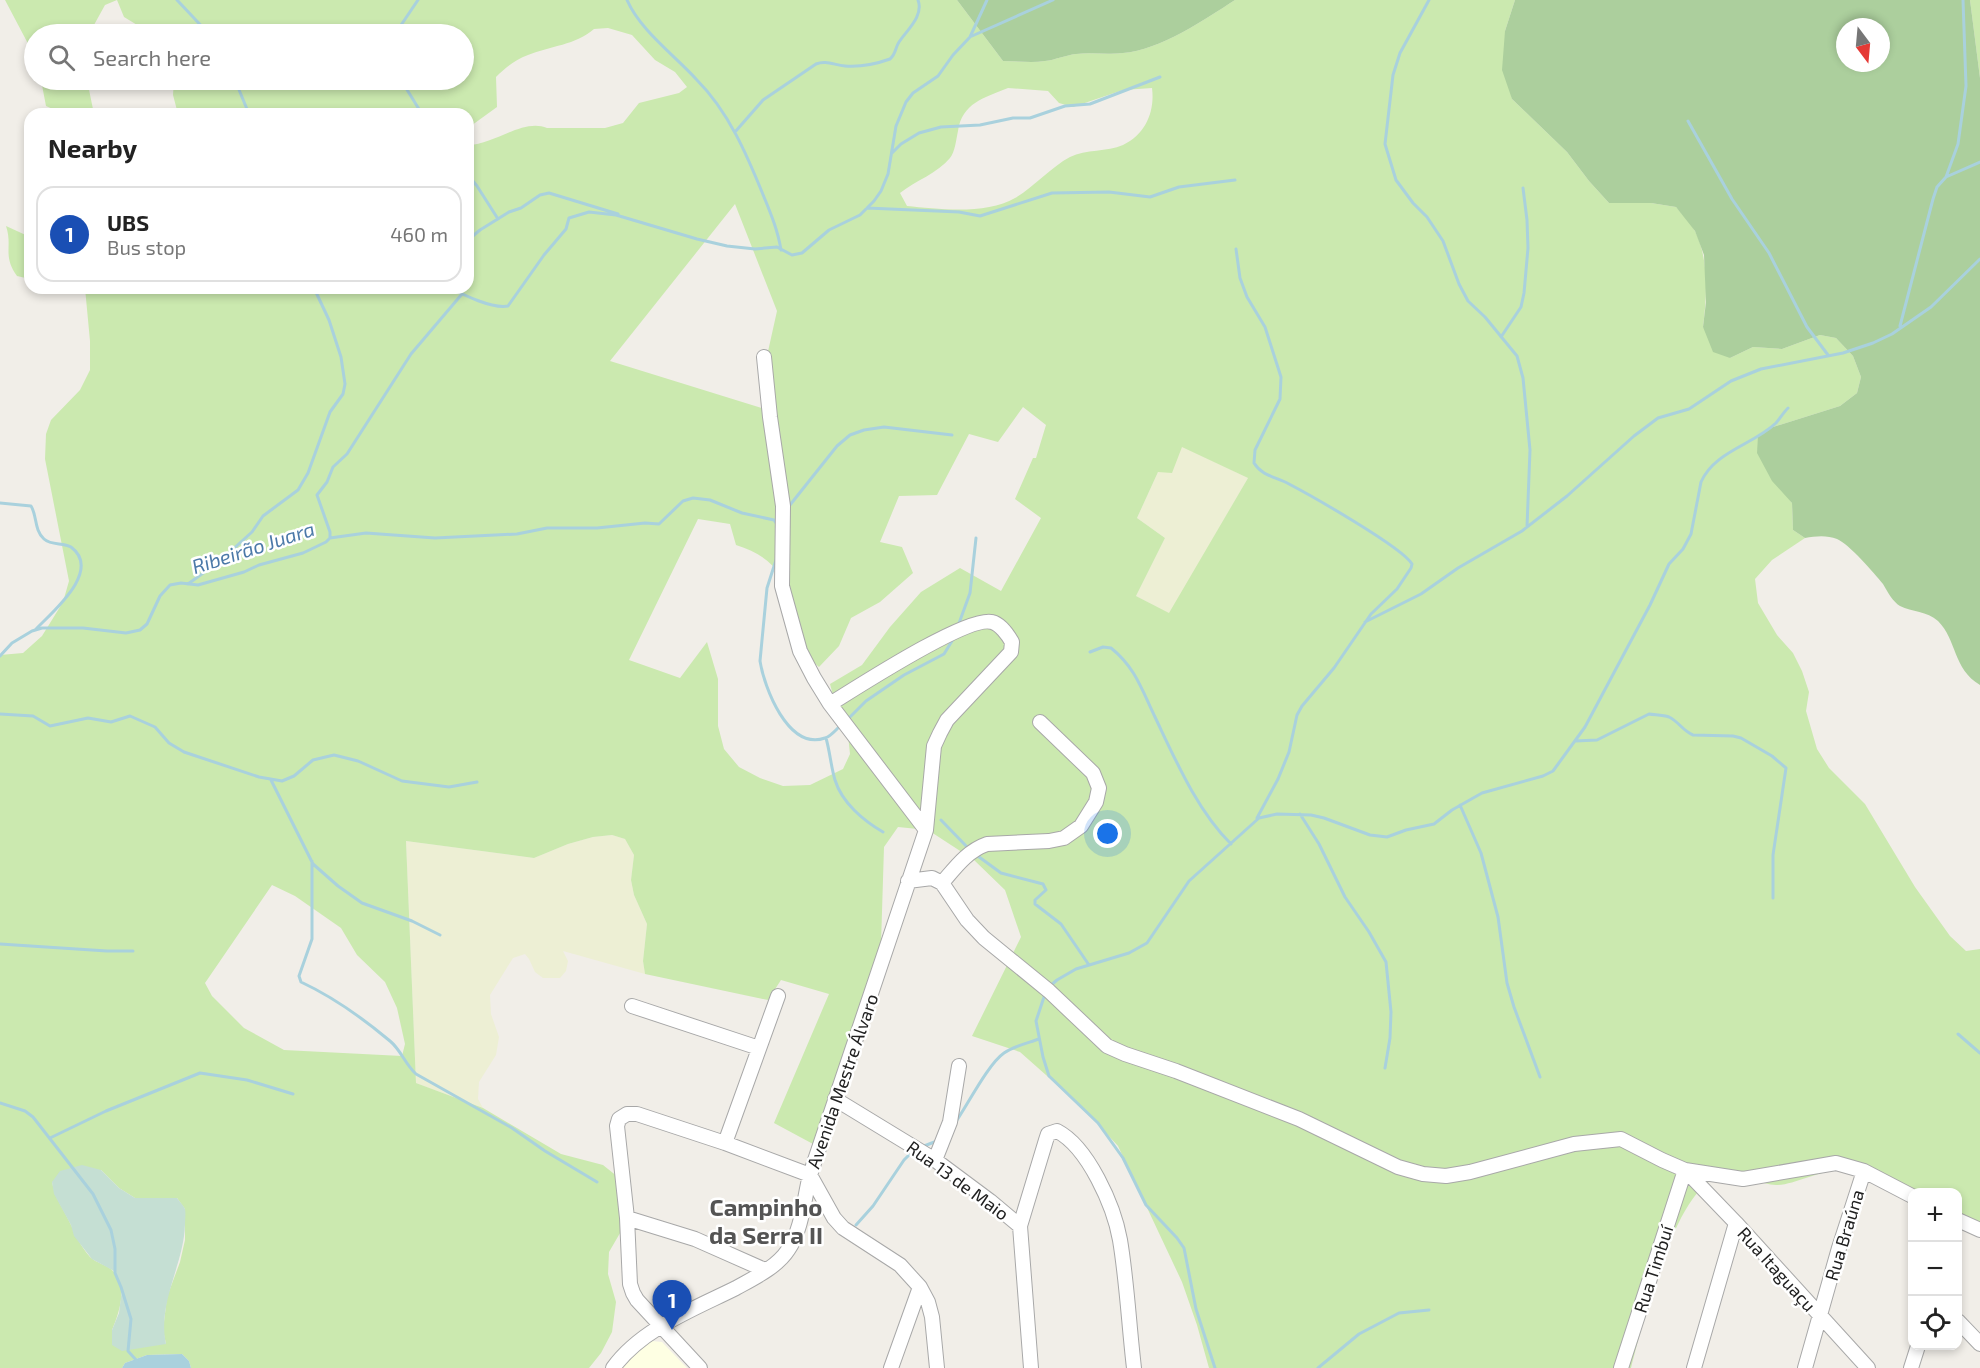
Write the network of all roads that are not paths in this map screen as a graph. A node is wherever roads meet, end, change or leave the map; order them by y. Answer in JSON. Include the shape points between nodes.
{"nodes":[{"id":1,"x":764,"y":357,"type":"dead end"},
{"id":2,"x":830,"y":704,"type":"junction"},
{"id":3,"x":1040,"y":722,"type":"dead end"},
{"id":4,"x":926,"y":830,"type":"junction"},
{"id":5,"x":908,"y":881,"type":"junction"},
{"id":6,"x":942,"y":883,"type":"junction"},
{"id":7,"x":778,"y":996,"type":"dead end"},
{"id":8,"x":632,"y":1006,"type":"dead end"},
{"id":9,"x":759,"y":1048,"type":"junction"},
{"id":10,"x":959,"y":1066,"type":"dead end"},
{"id":11,"x":835,"y":1099,"type":"junction"},
{"id":12,"x":725,"y":1143,"type":"junction"},
{"id":13,"x":935,"y":1160,"type":"junction"},
{"id":14,"x":1685,"y":1170,"type":"junction"},
{"id":15,"x":1864,"y":1171,"type":"junction"},
{"id":16,"x":810,"y":1175,"type":"junction"},
{"id":17,"x":1908,"y":1194,"type":"edge"},
{"id":18,"x":627,"y":1218,"type":"junction"},
{"id":19,"x":1962,"y":1222,"type":"edge"},
{"id":20,"x":1736,"y":1223,"type":"junction"},
{"id":21,"x":1020,"y":1226,"type":"junction"},
{"id":22,"x":1980,"y":1230,"type":"edge"},
{"id":23,"x":765,"y":1270,"type":"junction"},
{"id":24,"x":920,"y":1287,"type":"junction"},
{"id":25,"x":1820,"y":1317,"type":"junction"},
{"id":26,"x":1962,"y":1325,"type":"edge"},
{"id":27,"x":665,"y":1331,"type":"junction"},
{"id":28,"x":1980,"y":1344,"type":"edge"},
{"id":29,"x":1917,"y":1350,"type":"edge"},
{"id":30,"x":613,"y":1368,"type":"edge"},
{"id":31,"x":700,"y":1368,"type":"edge"},
{"id":32,"x":891,"y":1368,"type":"edge"},
{"id":33,"x":937,"y":1368,"type":"edge"},
{"id":34,"x":1030,"y":1368,"type":"edge"},
{"id":35,"x":1134,"y":1368,"type":"edge"},
{"id":36,"x":1621,"y":1368,"type":"edge"},
{"id":37,"x":1694,"y":1368,"type":"edge"},
{"id":38,"x":1805,"y":1368,"type":"edge"},
{"id":39,"x":1868,"y":1368,"type":"edge"},
{"id":40,"x":1911,"y":1368,"type":"edge"}],
"edges":[{"from":1,"to":2,"type":"street","via":[[783,506],[783,596],[800,651]]},
{"from":2,"to":4,"type":"street"},
{"from":2,"to":4,"type":"street","name":"Avenida Mestre Álvaro","via":[[962,629],[992,621],[1009,636],[1011,652],[947,720],[934,746]]},
{"from":3,"to":6,"type":"street","via":[[1093,773],[1099,788],[1096,802],[1081,826],[1064,838],[978,847]]},
{"from":4,"to":5,"type":"street","name":"Avenida Mestre Álvaro"},
{"from":5,"to":6,"type":"street","via":[[932,878]]},
{"from":5,"to":11,"type":"street","name":"Avenida Mestre Álvaro"},
{"from":6,"to":14,"type":"street","via":[[976,929],[1114,1050],[1299,1119],[1398,1167],[1446,1176],[1574,1144],[1621,1139]]},
{"from":7,"to":9,"type":"street"},
{"from":8,"to":9,"type":"street"},
{"from":9,"to":12,"type":"street"},
{"from":10,"to":13,"type":"street","via":[[950,1122]]},
{"from":11,"to":13,"type":"street","name":"Rua 13 de Maio"},
{"from":11,"to":16,"type":"street","name":"Avenida Mestre Álvaro"},
{"from":12,"to":16,"type":"street"},
{"from":12,"to":18,"type":"street","via":[[637,1114],[619,1119]]},
{"from":13,"to":21,"type":"street","name":"Rua 13 de Maio"},
{"from":14,"to":15,"type":"street","via":[[1743,1179],[1836,1163]]},
{"from":14,"to":20,"type":"street","name":"Rua Itaguaçu"},
{"from":14,"to":36,"type":"street","name":"Rua Timbuí"},
{"from":15,"to":17,"type":"street"},
{"from":15,"to":25,"type":"street","name":"Rua Braúna"},
{"from":16,"to":23,"type":"street","name":"Avenida Mestre Álvaro","via":[[789,1249]]},
{"from":16,"to":24,"type":"street","via":[[843,1228],[900,1265]]},
{"from":18,"to":23,"type":"street","via":[[706,1243]]},
{"from":18,"to":27,"type":"street","via":[[630,1284],[637,1300]]},
{"from":19,"to":22,"type":"street"},
{"from":20,"to":25,"type":"street","name":"Rua Itaguaçu"},
{"from":20,"to":37,"type":"street"},
{"from":21,"to":34,"type":"street","name":"Rua 13 de Maio"},
{"from":21,"to":35,"type":"street","via":[[1048,1134],[1057,1131],[1088,1163],[1120,1238]]},
{"from":23,"to":27,"type":"street","name":"Avenida Mestre Álvaro"},
{"from":24,"to":32,"type":"street"},
{"from":24,"to":33,"type":"street","via":[[932,1317]]},
{"from":25,"to":38,"type":"street","name":"Rua Braúna"},
{"from":25,"to":39,"type":"street","name":"Rua Itaguaçu"},
{"from":26,"to":28,"type":"street"},
{"from":27,"to":30,"type":"street","name":"Avenida Mestre Álvaro","via":[[627,1352]]},
{"from":27,"to":31,"type":"street"},
{"from":29,"to":40,"type":"street"}]}
